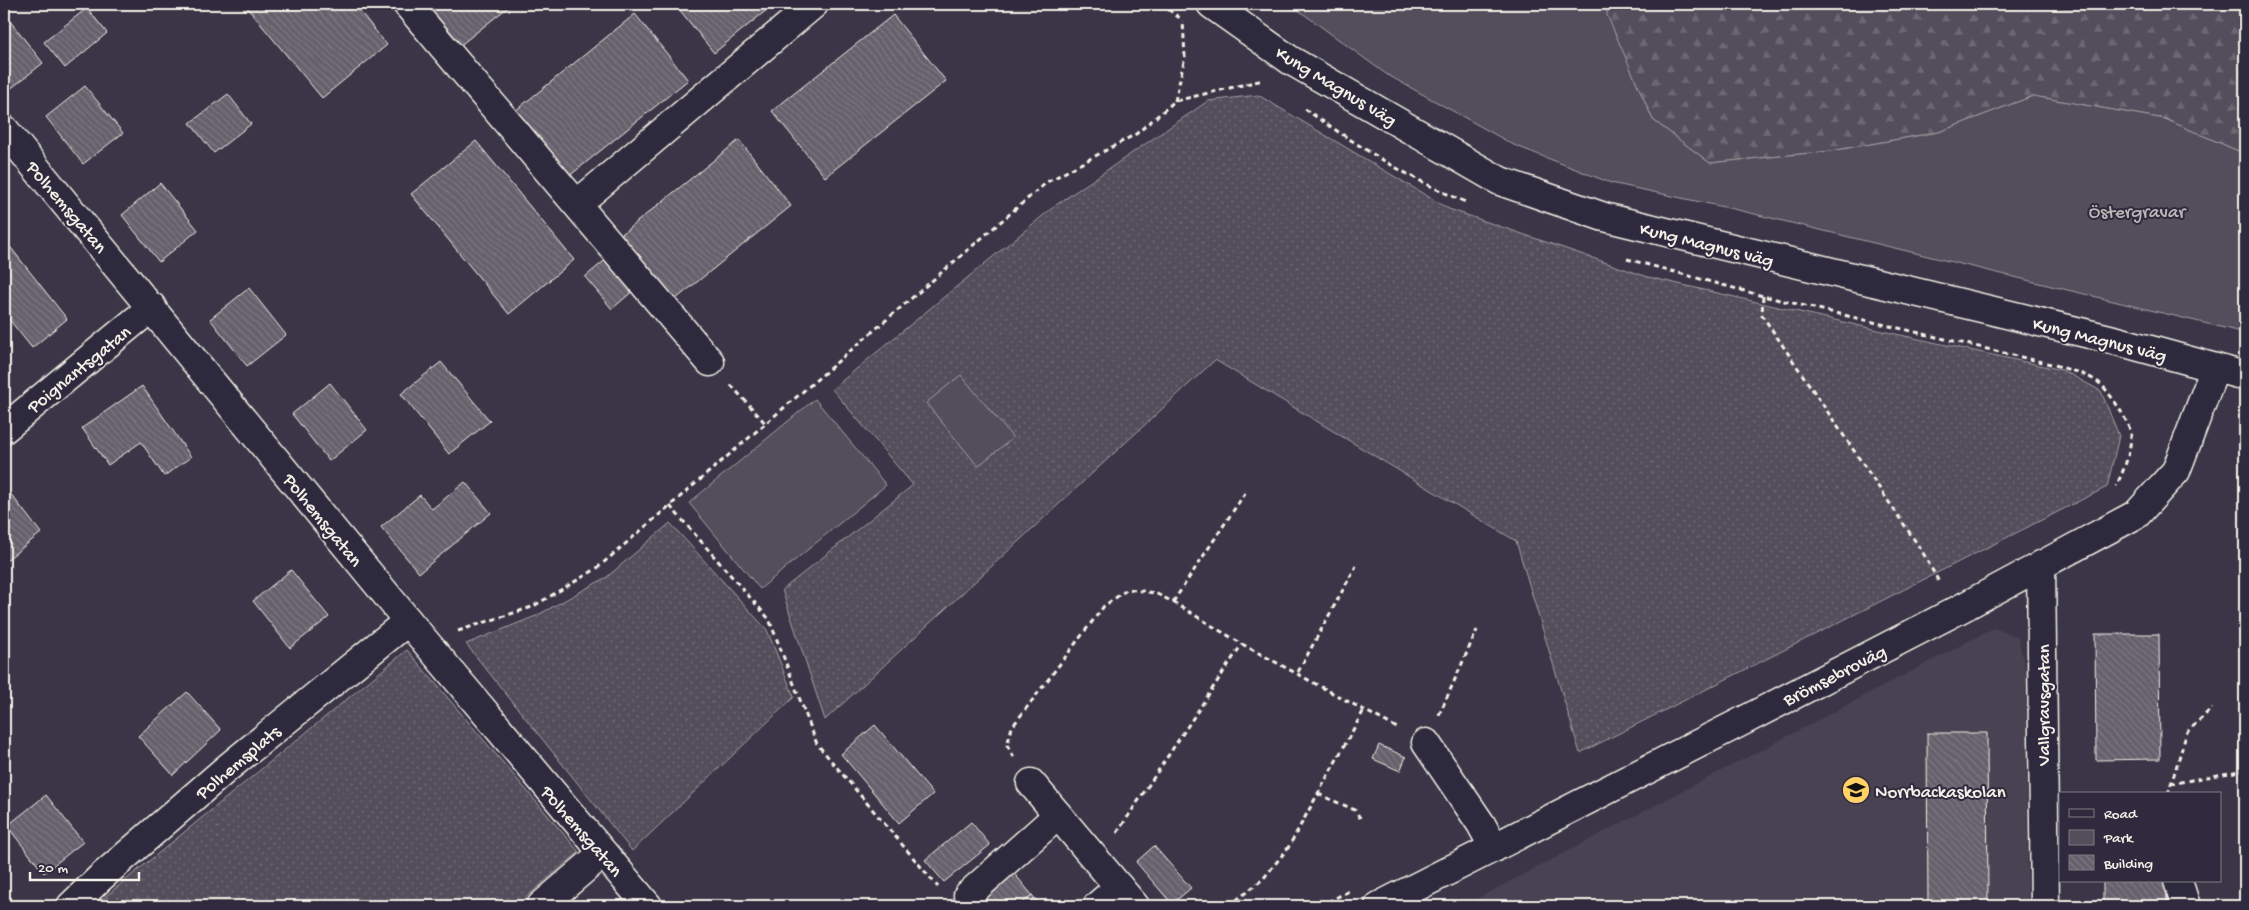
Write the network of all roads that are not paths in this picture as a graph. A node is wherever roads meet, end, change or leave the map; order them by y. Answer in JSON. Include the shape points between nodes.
{"nodes":[{"id":1,"x":407,"y":4,"type":"edge"},
{"id":2,"x":814,"y":4,"type":"edge"},
{"id":3,"x":1211,"y":4,"type":"edge"},
{"id":4,"x":4,"y":129,"type":"edge"},
{"id":5,"x":577,"y":204,"type":"junction"},
{"id":6,"x":152,"y":307,"type":"junction"},
{"id":7,"x":710,"y":362,"type":"dead end"},
{"id":8,"x":2215,"y":368,"type":"junction"},
{"id":9,"x":2245,"y":376,"type":"edge"},
{"id":10,"x":4,"y":429,"type":"edge"},
{"id":11,"x":2042,"y":564,"type":"junction"},
{"id":12,"x":408,"y":621,"type":"junction"},
{"id":13,"x":1426,"y":743,"type":"road end"},
{"id":14,"x":1031,"y":783,"type":"road end"},
{"id":15,"x":1058,"y":815,"type":"junction"},
{"id":16,"x":2052,"y":826,"type":"edge"},
{"id":17,"x":1494,"y":848,"type":"junction"},
{"id":18,"x":603,"y":853,"type":"junction"},
{"id":19,"x":2178,"y":882,"type":"edge"},
{"id":20,"x":968,"y":895,"type":"dead end"},
{"id":21,"x":1127,"y":896,"type":"edge"},
{"id":22,"x":1409,"y":899,"type":"edge"},
{"id":23,"x":72,"y":906,"type":"edge"},
{"id":24,"x":541,"y":906,"type":"edge"},
{"id":25,"x":648,"y":906,"type":"edge"},
{"id":26,"x":1097,"y":906,"type":"edge"},
{"id":27,"x":1378,"y":906,"type":"edge"},
{"id":28,"x":2044,"y":906,"type":"edge"},
{"id":29,"x":2186,"y":906,"type":"edge"}],
"edges":[{"from":1,"to":5,"type":"street"},
{"from":2,"to":5,"type":"street"},
{"from":3,"to":8,"type":"street","name":"Kung Magnus väg","via":[[1290,60],[1500,181],[1604,217],[2114,340]]},
{"from":4,"to":6,"type":"street","name":"Polhemsgatan"},
{"from":5,"to":7,"type":"street"},
{"from":6,"to":10,"type":"street","name":"Poignantsgatan"},
{"from":6,"to":12,"type":"street","name":"Polhemsgatan"},
{"from":8,"to":9,"type":"street","name":"Kung Magnus väg"},
{"from":8,"to":11,"type":"street","name":"Brömsebroväg","via":[[2176,471],[2137,514]]},
{"from":11,"to":16,"type":"street","name":"Vallgravsgatan"},
{"from":11,"to":17,"type":"street","name":"Brömsebroväg"},
{"from":12,"to":18,"type":"street","name":"Polhemsgatan"},
{"from":12,"to":23,"type":"street","name":"Polhemsplats","via":[[226,769]]},
{"from":13,"to":17,"type":"street"},
{"from":14,"to":15,"type":"street"},
{"from":15,"to":20,"type":"street"},
{"from":15,"to":21,"type":"street"},
{"from":16,"to":28,"type":"street","name":"Vallgravsgatan"},
{"from":17,"to":22,"type":"street","name":"Brömsebroväg"},
{"from":18,"to":24,"type":"street"},
{"from":18,"to":25,"type":"street","name":"Polhemsgatan"},
{"from":19,"to":29,"type":"street"},
{"from":21,"to":26,"type":"street"},
{"from":22,"to":27,"type":"street","name":"Brömsebroväg"}]}
